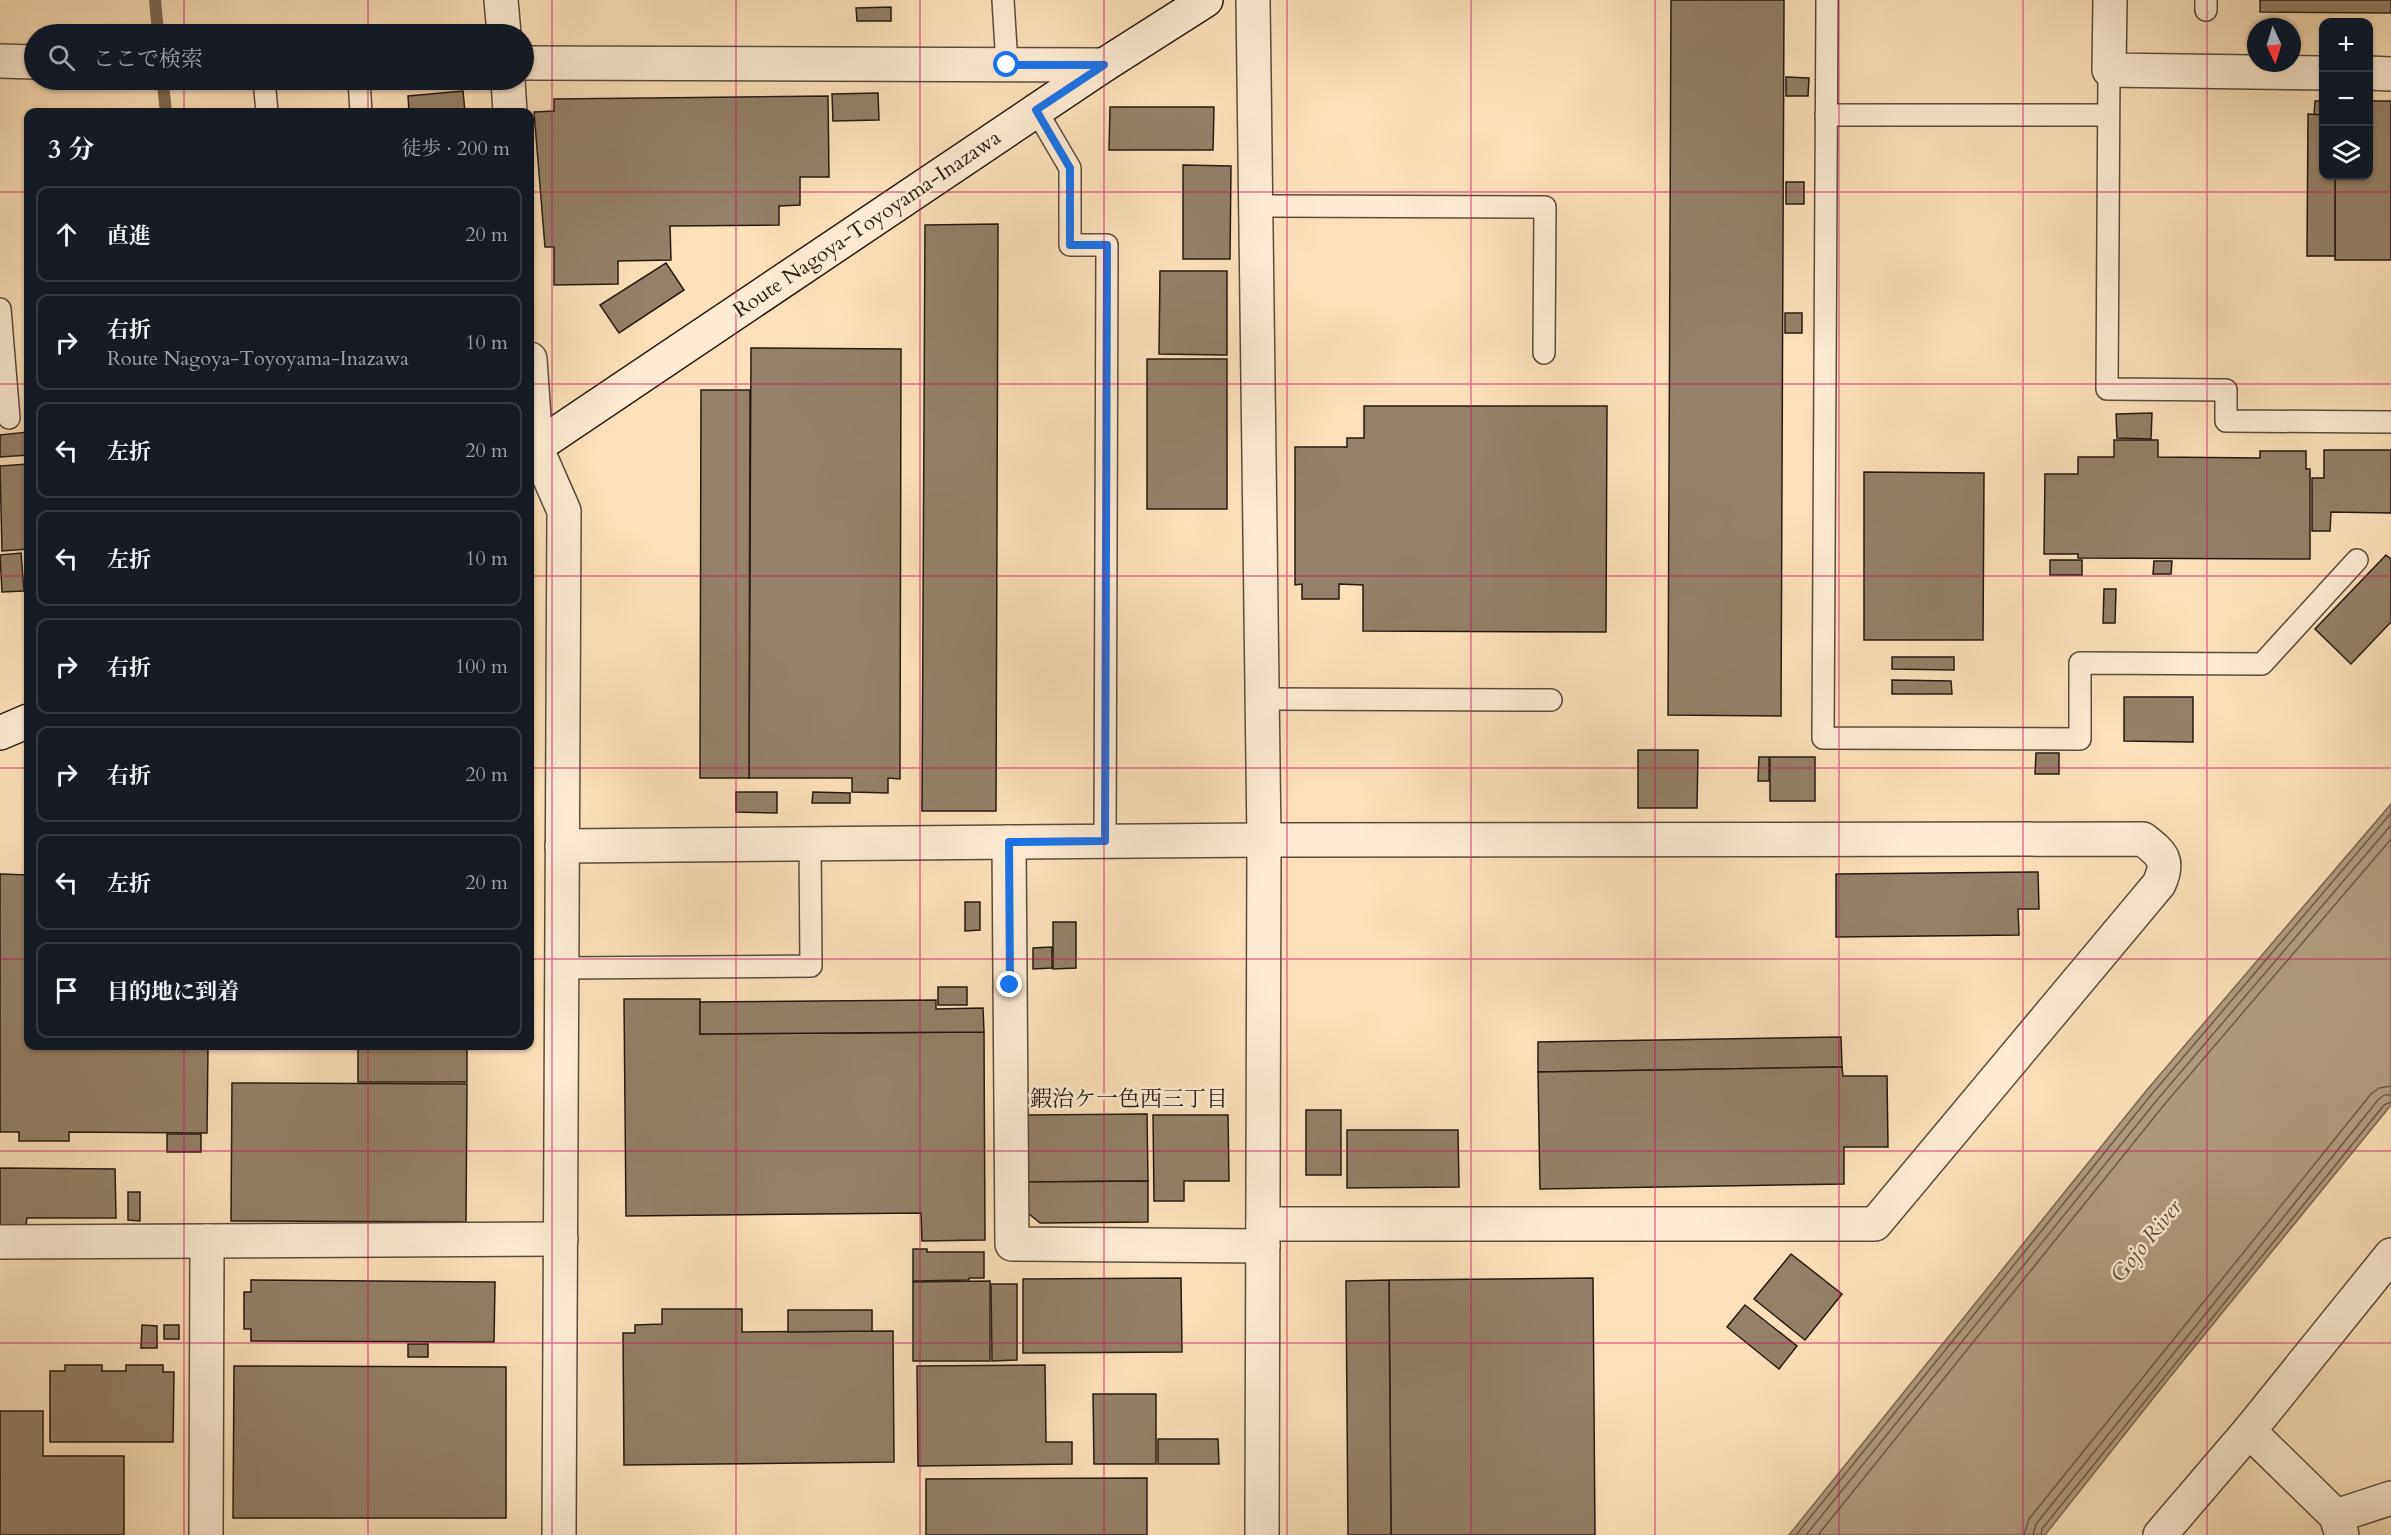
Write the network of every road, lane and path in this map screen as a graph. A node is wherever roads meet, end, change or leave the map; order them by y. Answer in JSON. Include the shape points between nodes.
{"nodes":[{"id":1,"x":501,"y":0,"type":"edge"},
{"id":2,"x":1003,"y":0,"type":"edge"},
{"id":3,"x":1206,"y":0,"type":"edge"},
{"id":4,"x":1253,"y":0,"type":"edge"},
{"id":5,"x":1827,"y":0,"type":"edge"},
{"id":6,"x":2110,"y":0,"type":"edge"},
{"id":7,"x":503,"y":24,"type":"edge"},
{"id":8,"x":0,"y":62,"type":"edge"},
{"id":9,"x":24,"y":62,"type":"edge"},
{"id":10,"x":534,"y":63,"type":"edge"},
{"id":11,"x":1007,"y":65,"type":"junction"},
{"id":12,"x":1104,"y":65,"type":"junction"},
{"id":13,"x":2109,"y":70,"type":"junction"},
{"id":14,"x":2319,"y":73,"type":"edge"},
{"id":15,"x":2373,"y":73,"type":"edge"},
{"id":16,"x":2391,"y":74,"type":"edge"},
{"id":17,"x":265,"y":90,"type":"edge"},
{"id":18,"x":360,"y":90,"type":"edge"},
{"id":19,"x":509,"y":90,"type":"edge"},
{"id":20,"x":267,"y":108,"type":"edge"},
{"id":21,"x":361,"y":108,"type":"edge"},
{"id":22,"x":510,"y":108,"type":"edge"},
{"id":23,"x":1036,"y":110,"type":"junction"},
{"id":24,"x":1826,"y":115,"type":"junction"},
{"id":25,"x":2109,"y":115,"type":"junction"},
{"id":26,"x":1255,"y":206,"type":"junction"},
{"id":27,"x":0,"y":309,"type":"edge"},
{"id":28,"x":1545,"y":353,"type":"dead end"},
{"id":29,"x":9,"y":418,"type":"dead end"},
{"id":30,"x":2391,"y":422,"type":"edge"},
{"id":31,"x":534,"y":448,"type":"edge"},
{"id":32,"x":534,"y":451,"type":"edge"},
{"id":33,"x":2357,"y":560,"type":"dead end"},
{"id":34,"x":1262,"y":699,"type":"junction"},
{"id":35,"x":1551,"y":700,"type":"dead end"},
{"id":36,"x":24,"y":723,"type":"edge"},
{"id":37,"x":0,"y":733,"type":"edge"},
{"id":38,"x":1264,"y":840,"type":"junction"},
{"id":39,"x":1105,"y":841,"type":"junction"},
{"id":40,"x":1009,"y":842,"type":"junction"},
{"id":41,"x":810,"y":844,"type":"junction"},
{"id":42,"x":562,"y":846,"type":"junction"},
{"id":43,"x":562,"y":968,"type":"junction"},
{"id":44,"x":1263,"y":1235,"type":"junction"},
{"id":45,"x":561,"y":1239,"type":"junction"},
{"id":46,"x":207,"y":1241,"type":"junction"},
{"id":47,"x":0,"y":1242,"type":"edge"},
{"id":48,"x":2391,"y":1255,"type":"edge"},
{"id":49,"x":2249,"y":1431,"type":"junction"},
{"id":50,"x":2391,"y":1498,"type":"edge"},
{"id":51,"x":2339,"y":1525,"type":"edge"},
{"id":52,"x":206,"y":1535,"type":"edge"},
{"id":53,"x":559,"y":1535,"type":"edge"},
{"id":54,"x":1262,"y":1535,"type":"edge"},
{"id":55,"x":2160,"y":1535,"type":"edge"}],
"edges":[{"from":1,"to":7,"type":"street"},
{"from":2,"to":11,"type":"lane"},
{"from":3,"to":12,"type":"street","name":"Route Nagoya-Toyoyama-Inazawa"},
{"from":4,"to":26,"type":"street"},
{"from":5,"to":24,"type":"lane"},
{"from":6,"to":13,"type":"street"},
{"from":8,"to":9,"type":"street"},
{"from":10,"to":11,"type":"street"},
{"from":11,"to":12,"type":"street"},
{"from":12,"to":23,"type":"street","name":"Route Nagoya-Toyoyama-Inazawa"},
{"from":13,"to":14,"type":"street"},
{"from":13,"to":25,"type":"lane"},
{"from":15,"to":16,"type":"street"},
{"from":17,"to":20,"type":"lane"},
{"from":18,"to":21,"type":"lane"},
{"from":19,"to":22,"type":"street"},
{"from":23,"to":31,"type":"street","name":"Route Nagoya-Toyoyama-Inazawa"},
{"from":23,"to":39,"type":"lane","via":[[1070,168],[1070,245],[1107,245]]},
{"from":24,"to":25,"type":"lane"},
{"from":24,"to":33,"type":"lane","via":[[1823,738],[2080,739],[2080,663],[2262,664]]},
{"from":25,"to":30,"type":"lane","via":[[2108,389],[2226,390],[2226,421]]},
{"from":26,"to":28,"type":"lane","via":[[1545,207]]},
{"from":26,"to":34,"type":"street"},
{"from":27,"to":29,"type":"lane"},
{"from":32,"to":42,"type":"street","via":[[564,511]]},
{"from":34,"to":35,"type":"lane"},
{"from":34,"to":38,"type":"street"},
{"from":36,"to":37,"type":"street"},
{"from":38,"to":39,"type":"street"},
{"from":38,"to":44,"type":"street"},
{"from":38,"to":44,"type":"street","via":[[2144,839],[2161,853],[2165,870],[2159,884],[1875,1224]]},
{"from":39,"to":40,"type":"street"},
{"from":40,"to":41,"type":"street"},
{"from":40,"to":44,"type":"street","via":[[1012,1244]]},
{"from":41,"to":42,"type":"street"},
{"from":41,"to":43,"type":"lane","via":[[811,966]]},
{"from":42,"to":43,"type":"street"},
{"from":43,"to":45,"type":"street"},
{"from":44,"to":54,"type":"street"},
{"from":45,"to":46,"type":"street"},
{"from":45,"to":53,"type":"street"},
{"from":46,"to":47,"type":"street"},
{"from":46,"to":52,"type":"street"},
{"from":48,"to":49,"type":"street"},
{"from":49,"to":51,"type":"street"},
{"from":49,"to":55,"type":"street"},
{"from":50,"to":51,"type":"street"}]}
